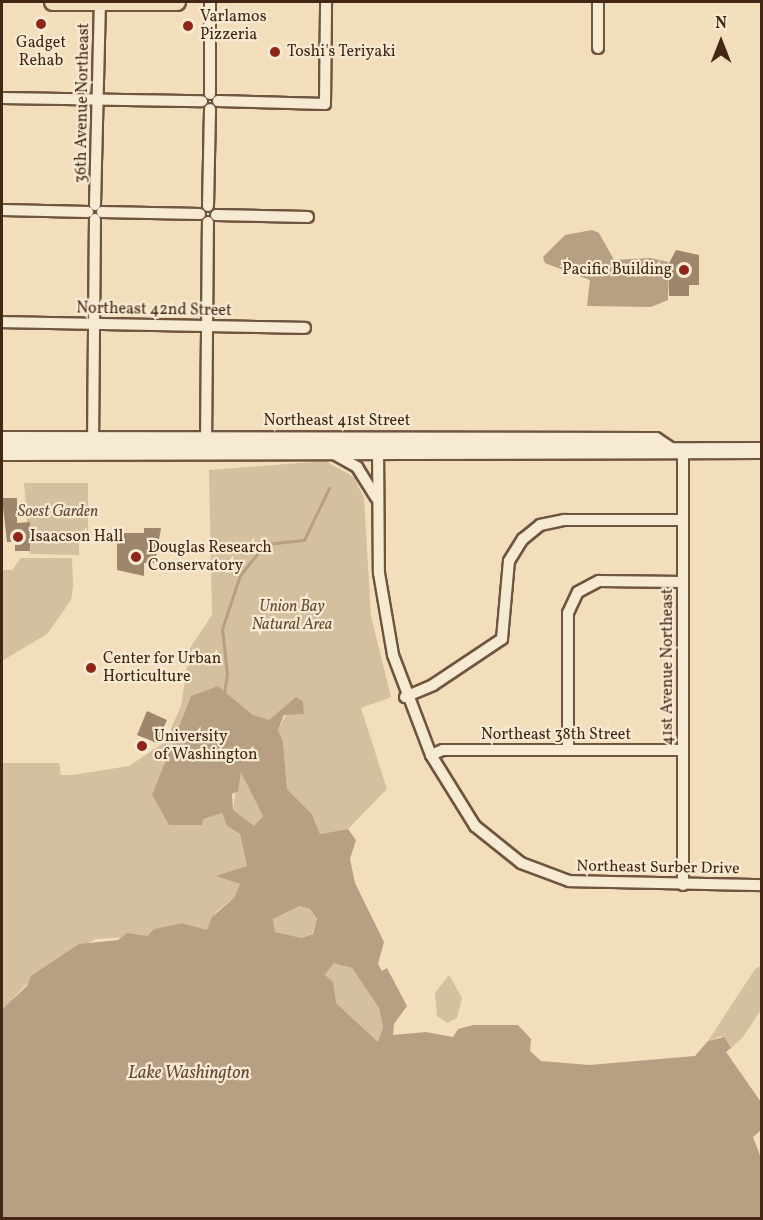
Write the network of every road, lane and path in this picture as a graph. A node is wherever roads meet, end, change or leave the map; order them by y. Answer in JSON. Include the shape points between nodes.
{"nodes":[{"id":1,"x":53,"y":2,"type":"edge"},
{"id":2,"x":177,"y":2,"type":"edge"},
{"id":3,"x":210,"y":2,"type":"edge"},
{"id":4,"x":326,"y":2,"type":"edge"},
{"id":5,"x":598,"y":2,"type":"edge"},
{"id":6,"x":100,"y":3,"type":"junction"},
{"id":7,"x":598,"y":48,"type":"dead end"},
{"id":8,"x":2,"y":98,"type":"edge"},
{"id":9,"x":98,"y":100,"type":"junction"},
{"id":10,"x":210,"y":101,"type":"junction"},
{"id":11,"x":3,"y":210,"type":"dead end"},
{"id":12,"x":95,"y":212,"type":"junction"},
{"id":13,"x":208,"y":214,"type":"junction"},
{"id":14,"x":308,"y":216,"type":"dead end"},
{"id":15,"x":2,"y":322,"type":"edge"},
{"id":16,"x":94,"y":324,"type":"junction"},
{"id":17,"x":207,"y":326,"type":"junction"},
{"id":18,"x":305,"y":328,"type":"dead end"},
{"id":19,"x":2,"y":439,"type":"edge"},
{"id":20,"x":93,"y":446,"type":"junction"},
{"id":21,"x":206,"y":446,"type":"junction"},
{"id":22,"x":378,"y":446,"type":"junction"},
{"id":23,"x":676,"y":450,"type":"junction"},
{"id":24,"x":762,"y":450,"type":"edge"},
{"id":25,"x":2,"y":452,"type":"edge"},
{"id":26,"x":332,"y":453,"type":"junction"},
{"id":27,"x":378,"y":504,"type":"junction"},
{"id":28,"x":683,"y":520,"type":"junction"},
{"id":29,"x":683,"y":582,"type":"junction"},
{"id":30,"x":405,"y":697,"type":"junction"},
{"id":31,"x":568,"y":749,"type":"junction"},
{"id":32,"x":682,"y":750,"type":"junction"},
{"id":33,"x":430,"y":755,"type":"junction"},
{"id":34,"x":683,"y":885,"type":"junction"},
{"id":35,"x":762,"y":885,"type":"edge"}],
"edges":[{"from":1,"to":6,"type":"main road"},
{"from":2,"to":6,"type":"main road"},
{"from":3,"to":10,"type":"street"},
{"from":4,"to":10,"type":"street","via":[[325,104]]},
{"from":5,"to":7,"type":"street"},
{"from":6,"to":9,"type":"street","name":"36th Avenue Northeast"},
{"from":8,"to":9,"type":"street"},
{"from":9,"to":10,"type":"street"},
{"from":9,"to":12,"type":"street","name":"36th Avenue Northeast"},
{"from":10,"to":13,"type":"street"},
{"from":11,"to":12,"type":"street"},
{"from":12,"to":13,"type":"street"},
{"from":12,"to":16,"type":"street","name":"36th Avenue Northeast"},
{"from":13,"to":14,"type":"street"},
{"from":13,"to":17,"type":"street"},
{"from":15,"to":16,"type":"street","name":"Northeast 42nd Street"},
{"from":16,"to":17,"type":"street","name":"Northeast 42nd Street"},
{"from":16,"to":20,"type":"street","name":"36th Avenue Northeast"},
{"from":17,"to":18,"type":"street","name":"Northeast 42nd Street"},
{"from":17,"to":21,"type":"street"},
{"from":19,"to":20,"type":"street","name":"Northeast 41st Street"},
{"from":20,"to":21,"type":"street","name":"Northeast 41st Street"},
{"from":20,"to":25,"type":"street","name":"Northeast 41st Street"},
{"from":21,"to":22,"type":"street","name":"Northeast 41st Street"},
{"from":21,"to":26,"type":"street","name":"Northeast 41st Street"},
{"from":22,"to":23,"type":"street","name":"Northeast 41st Street","via":[[656,440]]},
{"from":22,"to":26,"type":"street","name":"Northeast 41st Street"},
{"from":22,"to":27,"type":"street","name":"Northeast Surber Drive"},
{"from":23,"to":24,"type":"street","name":"Northeast 41st Street"},
{"from":23,"to":28,"type":"street","name":"41st Avenue Northeast"},
{"from":26,"to":27,"type":"street","via":[[357,467]]},
{"from":27,"to":30,"type":"street","name":"Northeast Surber Drive","via":[[384,611]]},
{"from":28,"to":29,"type":"street","name":"41st Avenue Northeast"},
{"from":28,"to":30,"type":"street","via":[[564,520],[540,525],[522,539],[509,561],[502,639],[433,685]]},
{"from":29,"to":31,"type":"street","via":[[599,581],[578,592],[568,613]]},
{"from":29,"to":32,"type":"street","name":"41st Avenue Northeast"},
{"from":30,"to":33,"type":"street","name":"Northeast Surber Drive"},
{"from":31,"to":32,"type":"street","name":"Northeast 38th Street"},
{"from":31,"to":33,"type":"street","name":"Northeast 38th Street","via":[[443,750]]},
{"from":32,"to":34,"type":"street","name":"41st Avenue Northeast"},
{"from":33,"to":34,"type":"street","name":"Northeast Surber Drive","via":[[475,826],[521,863],[552,877],[586,884]]},
{"from":34,"to":35,"type":"street","name":"Northeast Surber Drive"}]}
